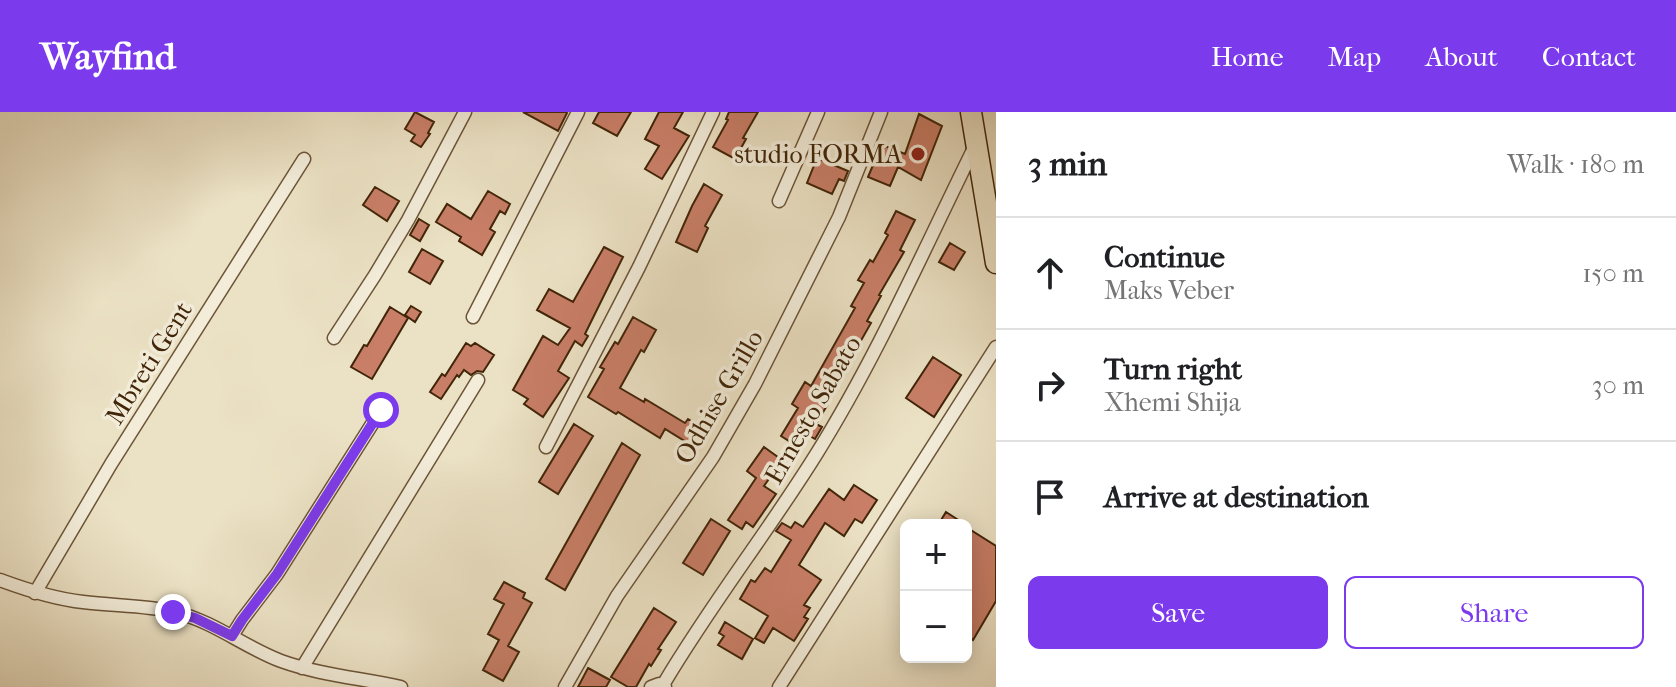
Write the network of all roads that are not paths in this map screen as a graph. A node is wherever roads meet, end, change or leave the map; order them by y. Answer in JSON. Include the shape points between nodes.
{"nodes":[{"id":1,"x":465,"y":112,"type":"edge"},
{"id":2,"x":578,"y":112,"type":"edge"},
{"id":3,"x":713,"y":112,"type":"edge"},
{"id":4,"x":818,"y":112,"type":"edge"},
{"id":5,"x":881,"y":112,"type":"edge"},
{"id":6,"x":971,"y":112,"type":"edge"},
{"id":7,"x":976,"y":143,"type":"junction"},
{"id":8,"x":304,"y":159,"type":"dead end"},
{"id":9,"x":779,"y":201,"type":"dead end"},
{"id":10,"x":996,"y":263,"type":"edge"},
{"id":11,"x":473,"y":317,"type":"dead end"},
{"id":12,"x":334,"y":338,"type":"dead end"},
{"id":13,"x":996,"y":347,"type":"edge"},
{"id":14,"x":478,"y":380,"type":"dead end"},
{"id":15,"x":381,"y":410,"type":"dead end"},
{"id":16,"x":546,"y":447,"type":"dead end"},
{"id":17,"x":0,"y":580,"type":"edge"},
{"id":18,"x":35,"y":593,"type":"junction"},
{"id":19,"x":232,"y":636,"type":"junction"},
{"id":20,"x":302,"y":668,"type":"junction"},
{"id":21,"x":348,"y":683,"type":"edge"},
{"id":22,"x":660,"y":686,"type":"edge"},
{"id":23,"x":401,"y":687,"type":"edge"},
{"id":24,"x":565,"y":687,"type":"edge"},
{"id":25,"x":779,"y":687,"type":"edge"}],
"edges":[{"from":1,"to":12,"type":"street","via":[[408,220]]},
{"from":2,"to":11,"type":"street"},
{"from":3,"to":16,"type":"street"},
{"from":4,"to":9,"type":"street"},
{"from":5,"to":24,"type":"street","name":"Odhise Grillo","via":[[839,217],[755,384],[713,457],[617,596]]},
{"from":6,"to":7,"type":"main road"},
{"from":7,"to":10,"type":"main road"},
{"from":7,"to":22,"type":"street","name":"Ernesto Sabato","via":[[850,398]]},
{"from":8,"to":18,"type":"street","name":"Mbreti Gent"},
{"from":13,"to":25,"type":"street"},
{"from":14,"to":20,"type":"street"},
{"from":15,"to":19,"type":"street"},
{"from":17,"to":18,"type":"street"},
{"from":18,"to":19,"type":"street","via":[[173,612]]},
{"from":19,"to":20,"type":"street"},
{"from":20,"to":21,"type":"street"},
{"from":21,"to":23,"type":"street"}]}
